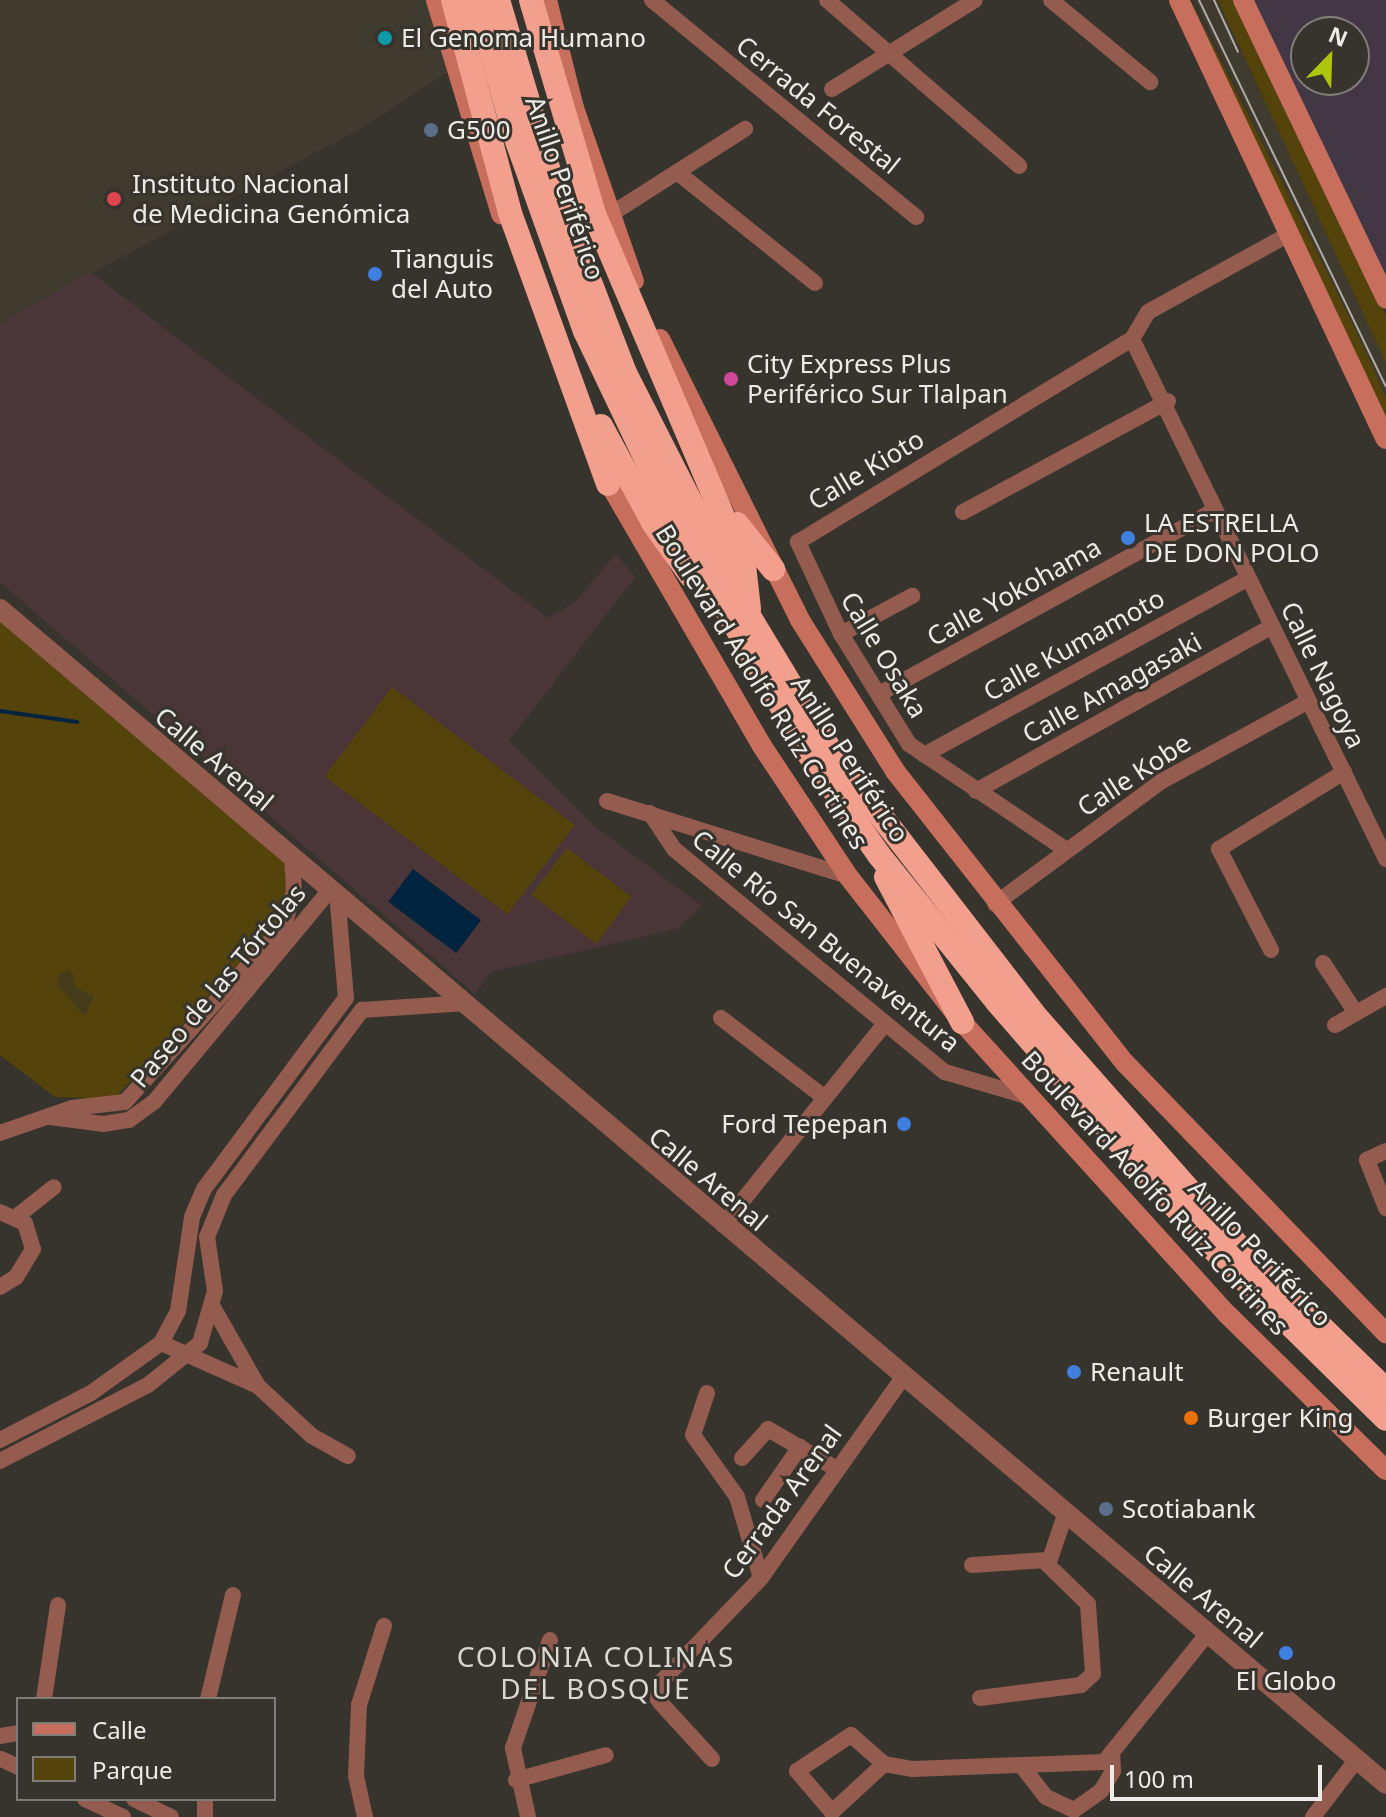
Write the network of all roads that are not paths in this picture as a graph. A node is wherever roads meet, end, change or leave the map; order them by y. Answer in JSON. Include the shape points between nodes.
{"nodes":[{"id":1,"x":436,"y":0,"type":"edge"},
{"id":2,"x":453,"y":0,"type":"edge"},
{"id":3,"x":477,"y":0,"type":"edge"},
{"id":4,"x":498,"y":0,"type":"edge"},
{"id":5,"x":544,"y":0,"type":"edge"},
{"id":6,"x":652,"y":0,"type":"edge"},
{"id":7,"x":827,"y":0,"type":"edge"},
{"id":8,"x":975,"y":0,"type":"edge"},
{"id":9,"x":1051,"y":0,"type":"edge"},
{"id":10,"x":1179,"y":0,"type":"edge"},
{"id":11,"x":1243,"y":0,"type":"edge"},
{"id":12,"x":888,"y":53,"type":"junction"},
{"id":13,"x":1150,"y":82,"type":"dead end"},
{"id":14,"x":832,"y":89,"type":"dead end"},
{"id":15,"x":745,"y":129,"type":"dead end"},
{"id":16,"x":1019,"y":166,"type":"dead end"},
{"id":17,"x":677,"y":172,"type":"junction"},
{"id":18,"x":611,"y":214,"type":"junction"},
{"id":19,"x":916,"y":217,"type":"dead end"},
{"id":20,"x":1291,"y":233,"type":"junction"},
{"id":21,"x":815,"y":283,"type":"dead end"},
{"id":22,"x":1386,"y":298,"type":"edge"},
{"id":23,"x":1132,"y":339,"type":"junction"},
{"id":24,"x":575,"y":378,"type":"junction"},
{"id":25,"x":1168,"y":401,"type":"junction"},
{"id":26,"x":1386,"y":439,"type":"edge"},
{"id":27,"x":700,"y":468,"type":"junction"},
{"id":28,"x":608,"y":484,"type":"junction"},
{"id":29,"x":1215,"y":510,"type":"junction"},
{"id":30,"x":963,"y":512,"type":"dead end"},
{"id":31,"x":797,"y":553,"type":"joint"},
{"id":32,"x":773,"y":569,"type":"junction"},
{"id":33,"x":1248,"y":578,"type":"junction"},
{"id":34,"x":912,"y":596,"type":"dead end"},
{"id":35,"x":0,"y":609,"type":"edge"},
{"id":36,"x":723,"y":611,"type":"junction"},
{"id":37,"x":749,"y":616,"type":"junction"},
{"id":38,"x":1272,"y":626,"type":"junction"},
{"id":39,"x":841,"y":634,"type":"junction"},
{"id":40,"x":879,"y":694,"type":"junction"},
{"id":41,"x":1309,"y":701,"type":"junction"},
{"id":42,"x":924,"y":755,"type":"junction"},
{"id":43,"x":1344,"y":772,"type":"junction"},
{"id":44,"x":976,"y":791,"type":"junction"},
{"id":45,"x":607,"y":801,"type":"dead end"},
{"id":46,"x":650,"y":813,"type":"junction"},
{"id":47,"x":1065,"y":849,"type":"junction"},
{"id":48,"x":879,"y":855,"type":"junction"},
{"id":49,"x":292,"y":856,"type":"junction"},
{"id":50,"x":1386,"y":859,"type":"edge"},
{"id":51,"x":848,"y":876,"type":"junction"},
{"id":52,"x":334,"y":891,"type":"junction"},
{"id":53,"x":995,"y":904,"type":"junction"},
{"id":54,"x":1271,"y":950,"type":"dead end"},
{"id":55,"x":1323,"y":963,"type":"dead end"},
{"id":56,"x":1386,"y":996,"type":"edge"},
{"id":57,"x":346,"y":998,"type":"junction"},
{"id":58,"x":466,"y":1003,"type":"junction"},
{"id":59,"x":362,"y":1010,"type":"junction"},
{"id":60,"x":1356,"y":1013,"type":"junction"},
{"id":61,"x":721,"y":1018,"type":"dead end"},
{"id":62,"x":962,"y":1022,"type":"junction"},
{"id":63,"x":884,"y":1025,"type":"junction"},
{"id":64,"x":1335,"y":1025,"type":"dead end"},
{"id":65,"x":321,"y":1031,"type":"junction"},
{"id":66,"x":338,"y":1044,"type":"junction"},
{"id":67,"x":825,"y":1098,"type":"junction"},
{"id":68,"x":1032,"y":1098,"type":"junction"},
{"id":69,"x":48,"y":1117,"type":"junction"},
{"id":70,"x":0,"y":1132,"type":"edge"},
{"id":71,"x":1386,"y":1151,"type":"edge"},
{"id":72,"x":54,"y":1187,"type":"dead end"},
{"id":73,"x":1386,"y":1208,"type":"edge"},
{"id":74,"x":8,"y":1214,"type":"edge"},
{"id":75,"x":723,"y":1225,"type":"junction"},
{"id":76,"x":0,"y":1287,"type":"edge"},
{"id":77,"x":214,"y":1309,"type":"junction"},
{"id":78,"x":1386,"y":1333,"type":"edge"},
{"id":79,"x":161,"y":1343,"type":"junction"},
{"id":80,"x":189,"y":1356,"type":"junction"},
{"id":81,"x":904,"y":1376,"type":"junction"},
{"id":82,"x":258,"y":1386,"type":"junction"},
{"id":83,"x":1386,"y":1390,"type":"edge"},
{"id":84,"x":707,"y":1393,"type":"dead end"},
{"id":85,"x":1386,"y":1419,"type":"edge"},
{"id":86,"x":0,"y":1440,"type":"edge"},
{"id":87,"x":800,"y":1447,"type":"junction"},
{"id":88,"x":348,"y":1456,"type":"dead end"},
{"id":89,"x":742,"y":1458,"type":"dead end"},
{"id":90,"x":0,"y":1461,"type":"edge"},
{"id":91,"x":835,"y":1468,"type":"junction"},
{"id":92,"x":1386,"y":1470,"type":"edge"},
{"id":93,"x":763,"y":1500,"type":"dead end"},
{"id":94,"x":1065,"y":1515,"type":"junction"},
{"id":95,"x":1048,"y":1560,"type":"junction"},
{"id":96,"x":972,"y":1565,"type":"dead end"},
{"id":97,"x":761,"y":1578,"type":"junction"},
{"id":98,"x":233,"y":1595,"type":"dead end"},
{"id":99,"x":58,"y":1605,"type":"dead end"},
{"id":100,"x":384,"y":1626,"type":"dead end"},
{"id":101,"x":1208,"y":1633,"type":"junction"},
{"id":102,"x":550,"y":1640,"type":"dead end"},
{"id":103,"x":44,"y":1697,"type":"edge"},
{"id":104,"x":208,"y":1697,"type":"edge"},
{"id":105,"x":980,"y":1698,"type":"dead end"},
{"id":106,"x":1112,"y":1754,"type":"junction"},
{"id":107,"x":606,"y":1755,"type":"dead end"},
{"id":108,"x":712,"y":1759,"type":"dead end"},
{"id":109,"x":1357,"y":1759,"type":"junction"},
{"id":110,"x":884,"y":1764,"type":"junction"},
{"id":111,"x":1021,"y":1765,"type":"junction"},
{"id":112,"x":516,"y":1780,"type":"junction"},
{"id":113,"x":1386,"y":1784,"type":"edge"},
{"id":114,"x":89,"y":1801,"type":"edge"},
{"id":115,"x":138,"y":1801,"type":"edge"},
{"id":116,"x":123,"y":1817,"type":"edge"},
{"id":117,"x":171,"y":1817,"type":"edge"},
{"id":118,"x":365,"y":1817,"type":"edge"},
{"id":119,"x":528,"y":1817,"type":"edge"},
{"id":120,"x":1313,"y":1817,"type":"edge"}],
"edges":[{"from":1,"to":28,"type":"main road","name":"Boulevard Adolfo Ruiz Cortines","via":[[474,144]]},
{"from":2,"to":24,"type":"highway","via":[[510,213]]},
{"from":3,"to":36,"type":"highway","name":"Anillo Periférico","via":[[514,133],[585,331]]},
{"from":4,"to":37,"type":"highway","name":"Anillo Periférico","via":[[554,188],[625,373]]},
{"from":5,"to":18,"type":"main road"},
{"from":5,"to":27,"type":"highway","via":[[594,214]]},
{"from":6,"to":19,"type":"street","name":"Cerrada Forestal"},
{"from":7,"to":12,"type":"street"},
{"from":8,"to":12,"type":"street"},
{"from":9,"to":13,"type":"street"},
{"from":10,"to":20,"type":"main road"},
{"from":11,"to":22,"type":"main road"},
{"from":12,"to":14,"type":"street"},
{"from":12,"to":16,"type":"street"},
{"from":15,"to":17,"type":"street"},
{"from":17,"to":18,"type":"street"},
{"from":17,"to":21,"type":"street"},
{"from":18,"to":32,"type":"main road","via":[[706,441]]},
{"from":20,"to":23,"type":"street","name":"Calle Kioto","via":[[1148,312]]},
{"from":20,"to":26,"type":"main road"},
{"from":23,"to":25,"type":"street","name":"Calle Nagoya"},
{"from":23,"to":31,"type":"street","name":"Calle Kioto","via":[[805,534]]},
{"from":24,"to":28,"type":"highway"},
{"from":24,"to":36,"type":"highway","via":[[654,524]]},
{"from":25,"to":29,"type":"street","name":"Calle Nagoya"},
{"from":25,"to":30,"type":"street"},
{"from":27,"to":32,"type":"highway"},
{"from":27,"to":37,"type":"highway","via":[[744,565]]},
{"from":28,"to":51,"type":"main road","name":"Boulevard Adolfo Ruiz Cortines","via":[[762,746]]},
{"from":29,"to":33,"type":"street","name":"Calle Nagoya"},
{"from":29,"to":40,"type":"street","name":"Calle Yokohama"},
{"from":31,"to":39,"type":"street","name":"Calle Osaka"},
{"from":32,"to":53,"type":"main road","via":[[895,771]]},
{"from":33,"to":38,"type":"street","name":"Calle Nagoya"},
{"from":33,"to":42,"type":"street","name":"Calle Kumamoto"},
{"from":34,"to":39,"type":"street"},
{"from":35,"to":49,"type":"street","name":"Calle Arenal"},
{"from":36,"to":48,"type":"highway","name":"Anillo Periférico"},
{"from":37,"to":83,"type":"highway","name":"Anillo Periférico","via":[[860,794],[979,949],[1239,1247]]},
{"from":38,"to":41,"type":"street","name":"Calle Nagoya"},
{"from":38,"to":44,"type":"street","name":"Calle Amagasaki"},
{"from":39,"to":40,"type":"street","name":"Calle Osaka"},
{"from":40,"to":42,"type":"street","name":"Calle Osaka"},
{"from":41,"to":43,"type":"street","name":"Calle Nagoya"},
{"from":41,"to":47,"type":"street","name":"Calle Kobe","via":[[1162,781]]},
{"from":42,"to":44,"type":"street","name":"Calle Osaka"},
{"from":43,"to":50,"type":"street","name":"Calle Nagoya"},
{"from":43,"to":54,"type":"street","via":[[1219,849]]},
{"from":44,"to":47,"type":"street","name":"Calle Osaka"},
{"from":45,"to":46,"type":"street"},
{"from":46,"to":51,"type":"street"},
{"from":46,"to":63,"type":"street","name":"Calle Río San Buenaventura","via":[[674,849]]},
{"from":47,"to":53,"type":"street","name":"Calle Kobe"},
{"from":48,"to":62,"type":"highway","via":[[896,903]]},
{"from":48,"to":85,"type":"highway","name":"Anillo Periférico","via":[[1206,1242]]},
{"from":49,"to":52,"type":"street","name":"Calle Arenal"},
{"from":49,"to":69,"type":"street","name":"Paseo de las Tórtolas","via":[[294,891],[284,926],[125,1102]]},
{"from":51,"to":62,"type":"main road","name":"Boulevard Adolfo Ruiz Cortines"},
{"from":52,"to":57,"type":"street"},
{"from":52,"to":58,"type":"street","name":"Calle Arenal"},
{"from":52,"to":69,"type":"street","name":"Paseo de las Tórtolas","via":[[154,1102],[129,1120],[103,1124]]},
{"from":53,"to":78,"type":"main road","via":[[1125,1063]]},
{"from":55,"to":60,"type":"street"},
{"from":56,"to":60,"type":"street"},
{"from":57,"to":59,"type":"street","via":[[351,1009]]},
{"from":57,"to":65,"type":"street"},
{"from":58,"to":59,"type":"street"},
{"from":58,"to":75,"type":"street","name":"Calle Arenal"},
{"from":59,"to":66,"type":"street"},
{"from":60,"to":64,"type":"street"},
{"from":61,"to":67,"type":"street"},
{"from":62,"to":68,"type":"main road","name":"Boulevard Adolfo Ruiz Cortines"},
{"from":63,"to":67,"type":"street"},
{"from":63,"to":68,"type":"street","name":"Calle Río San Buenaventura","via":[[945,1072]]},
{"from":65,"to":66,"type":"street"},
{"from":65,"to":79,"type":"street","via":[[204,1189],[192,1217],[178,1311]]},
{"from":66,"to":77,"type":"street","via":[[224,1195],[207,1237]]},
{"from":67,"to":75,"type":"street"},
{"from":68,"to":92,"type":"main road","name":"Boulevard Adolfo Ruiz Cortines","via":[[1228,1315]]},
{"from":69,"to":70,"type":"street","name":"Paseo de las Tórtolas"},
{"from":71,"to":73,"type":"street","via":[[1367,1160]]},
{"from":72,"to":74,"type":"street"},
{"from":74,"to":76,"type":"street","via":[[33,1234],[33,1249],[16,1277]]},
{"from":75,"to":81,"type":"street","name":"Calle Arenal"},
{"from":77,"to":80,"type":"street"},
{"from":77,"to":82,"type":"street"},
{"from":79,"to":80,"type":"street"},
{"from":79,"to":86,"type":"street","via":[[91,1393]]},
{"from":80,"to":82,"type":"street"},
{"from":80,"to":90,"type":"street","via":[[148,1385]]},
{"from":81,"to":91,"type":"street","name":"Cerrada Arenal"},
{"from":81,"to":94,"type":"street","name":"Calle Arenal"},
{"from":82,"to":88,"type":"street","via":[[312,1436]]},
{"from":84,"to":97,"type":"street","via":[[693,1435],[737,1497]]},
{"from":87,"to":89,"type":"street","via":[[768,1429]]},
{"from":87,"to":91,"type":"street"},
{"from":87,"to":93,"type":"street"},
{"from":91,"to":97,"type":"street","name":"Cerrada Arenal"},
{"from":94,"to":95,"type":"street"},
{"from":94,"to":101,"type":"street","name":"Calle Arenal"},
{"from":95,"to":96,"type":"street"},
{"from":95,"to":105,"type":"street","via":[[1088,1604],[1093,1674],[1081,1685]]},
{"from":97,"to":108,"type":"street","name":"Cerrada Arenal","via":[[656,1692]]},
{"from":98,"to":104,"type":"street"},
{"from":99,"to":103,"type":"street"},
{"from":100,"to":118,"type":"street","via":[[359,1705],[356,1776]]},
{"from":101,"to":106,"type":"street"},
{"from":101,"to":109,"type":"street","name":"Calle Arenal"},
{"from":102,"to":112,"type":"street","via":[[519,1716]]},
{"from":106,"to":111,"type":"street","via":[[1104,1762]]},
{"from":106,"to":111,"type":"street","via":[[1113,1771],[1101,1791],[1074,1810],[1046,1797]]},
{"from":107,"to":112,"type":"street"},
{"from":109,"to":113,"type":"street","name":"Calle Arenal"},
{"from":109,"to":120,"type":"street"},
{"from":110,"to":110,"type":"street","via":[[832,1812],[797,1771],[851,1735]]},
{"from":110,"to":111,"type":"street"},
{"from":112,"to":119,"type":"street"},
{"from":114,"to":116,"type":"street"},
{"from":115,"to":117,"type":"street"}]}
